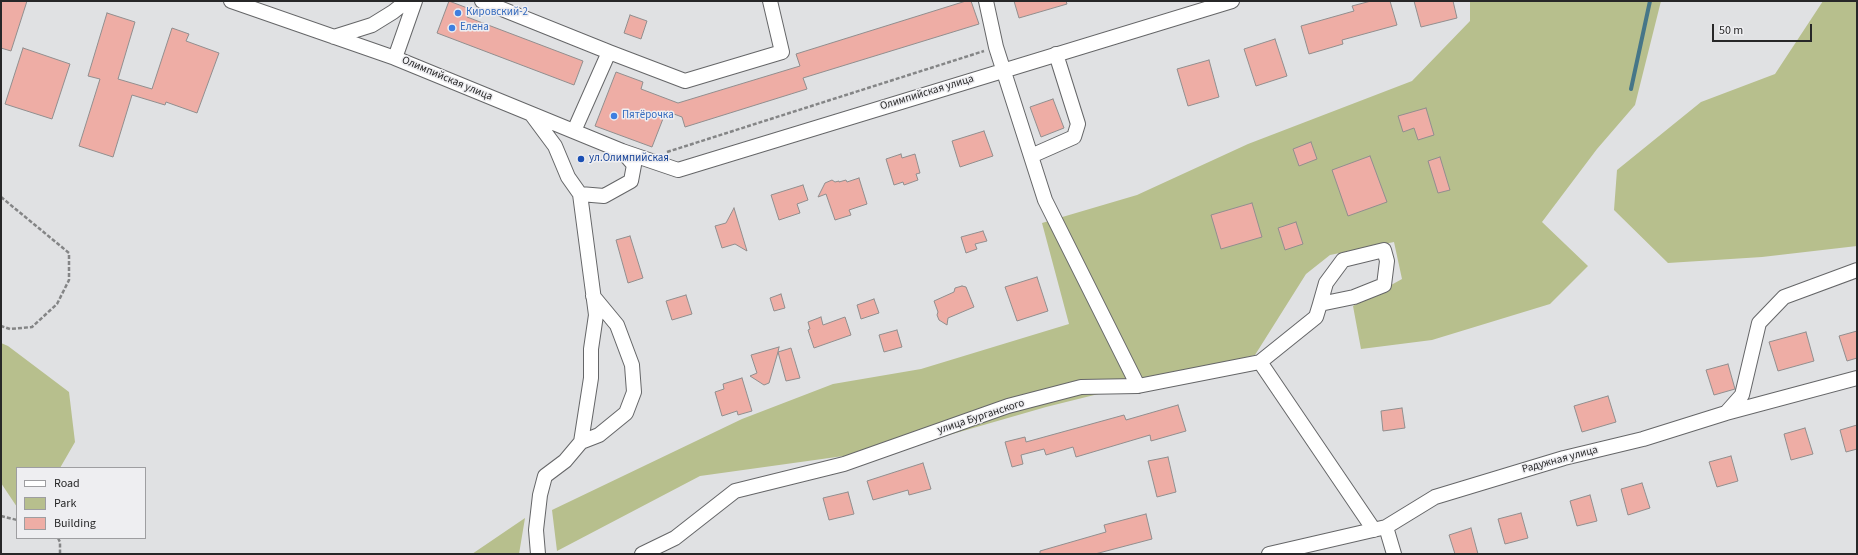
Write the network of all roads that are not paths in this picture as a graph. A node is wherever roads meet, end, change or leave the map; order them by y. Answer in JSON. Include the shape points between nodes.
{"nodes":[{"id":1,"x":231,"y":1,"type":"edge"},
{"id":2,"x":406,"y":1,"type":"edge"},
{"id":3,"x":415,"y":1,"type":"edge"},
{"id":4,"x":770,"y":1,"type":"edge"},
{"id":5,"x":986,"y":1,"type":"edge"},
{"id":6,"x":1232,"y":1,"type":"edge"},
{"id":7,"x":486,"y":2,"type":"edge"},
{"id":8,"x":334,"y":37,"type":"junction"},
{"id":9,"x":609,"y":52,"type":"junction"},
{"id":10,"x":1056,"y":54,"type":"junction"},
{"id":11,"x":395,"y":58,"type":"junction"},
{"id":12,"x":1003,"y":70,"type":"junction"},
{"id":13,"x":532,"y":114,"type":"junction"},
{"id":14,"x":574,"y":132,"type":"junction"},
{"id":15,"x":622,"y":151,"type":"junction"},
{"id":16,"x":1031,"y":156,"type":"junction"},
{"id":17,"x":580,"y":194,"type":"junction"},
{"id":18,"x":1857,"y":270,"type":"edge"},
{"id":19,"x":593,"y":296,"type":"junction"},
{"id":20,"x":1320,"y":304,"type":"junction"},
{"id":21,"x":1260,"y":362,"type":"junction"},
{"id":22,"x":1857,"y":378,"type":"edge"},
{"id":23,"x":1138,"y":386,"type":"junction"},
{"id":24,"x":1726,"y":413,"type":"junction"},
{"id":25,"x":581,"y":442,"type":"junction"},
{"id":26,"x":1380,"y":528,"type":"junction"},
{"id":27,"x":538,"y":554,"type":"edge"},
{"id":28,"x":642,"y":554,"type":"edge"},
{"id":29,"x":1269,"y":554,"type":"edge"},
{"id":30,"x":1394,"y":554,"type":"edge"}],
"edges":[{"from":1,"to":8,"type":"street"},
{"from":2,"to":8,"type":"street","via":[[394,12],[372,25]]},
{"from":3,"to":11,"type":"street","name":"Олимпийская улица"},
{"from":4,"to":9,"type":"street","via":[[782,52],[685,81]]},
{"from":5,"to":12,"type":"street"},
{"from":6,"to":10,"type":"street","name":"Олимпийская улица"},
{"from":7,"to":9,"type":"street"},
{"from":8,"to":11,"type":"street"},
{"from":9,"to":14,"type":"street"},
{"from":10,"to":12,"type":"street","name":"Олимпийская улица"},
{"from":10,"to":16,"type":"street","via":[[1078,124],[1074,137]]},
{"from":11,"to":13,"type":"street","name":"Олимпийская улица"},
{"from":12,"to":15,"type":"street","name":"Олимпийская улица","via":[[678,170]]},
{"from":12,"to":16,"type":"street"},
{"from":13,"to":14,"type":"street","name":"Олимпийская улица"},
{"from":13,"to":17,"type":"street","via":[[555,146],[568,176]]},
{"from":14,"to":15,"type":"street","name":"Олимпийская улица"},
{"from":15,"to":17,"type":"street","via":[[634,165],[631,181],[604,196]]},
{"from":16,"to":23,"type":"street","via":[[1045,200]]},
{"from":17,"to":19,"type":"street"},
{"from":18,"to":24,"type":"street","via":[[1784,297],[1759,323],[1742,394]]},
{"from":19,"to":25,"type":"street","via":[[596,315],[591,349],[591,378]]},
{"from":19,"to":25,"type":"street","via":[[617,325],[632,365],[634,392],[626,413],[599,435]]},
{"from":20,"to":20,"type":"street","name":"улица Бурганского","via":[[1354,297],[1384,285],[1387,261],[1384,250],[1343,260],[1326,283]]},
{"from":20,"to":21,"type":"street","name":"улица Бурганского","via":[[1316,317]]},
{"from":21,"to":23,"type":"street","name":"улица Бурганского"},
{"from":21,"to":26,"type":"street"},
{"from":22,"to":24,"type":"street","name":"Радужная улица"},
{"from":23,"to":28,"type":"street","name":"улица Бурганского","via":[[1081,387],[1008,406],[844,464],[735,490],[675,538]]},
{"from":24,"to":26,"type":"street","name":"Радужная улица","via":[[1435,497]]},
{"from":25,"to":27,"type":"street","via":[[565,461],[545,476],[536,530]]},
{"from":26,"to":29,"type":"street","name":"Радужная улица"},
{"from":26,"to":30,"type":"street"}]}
